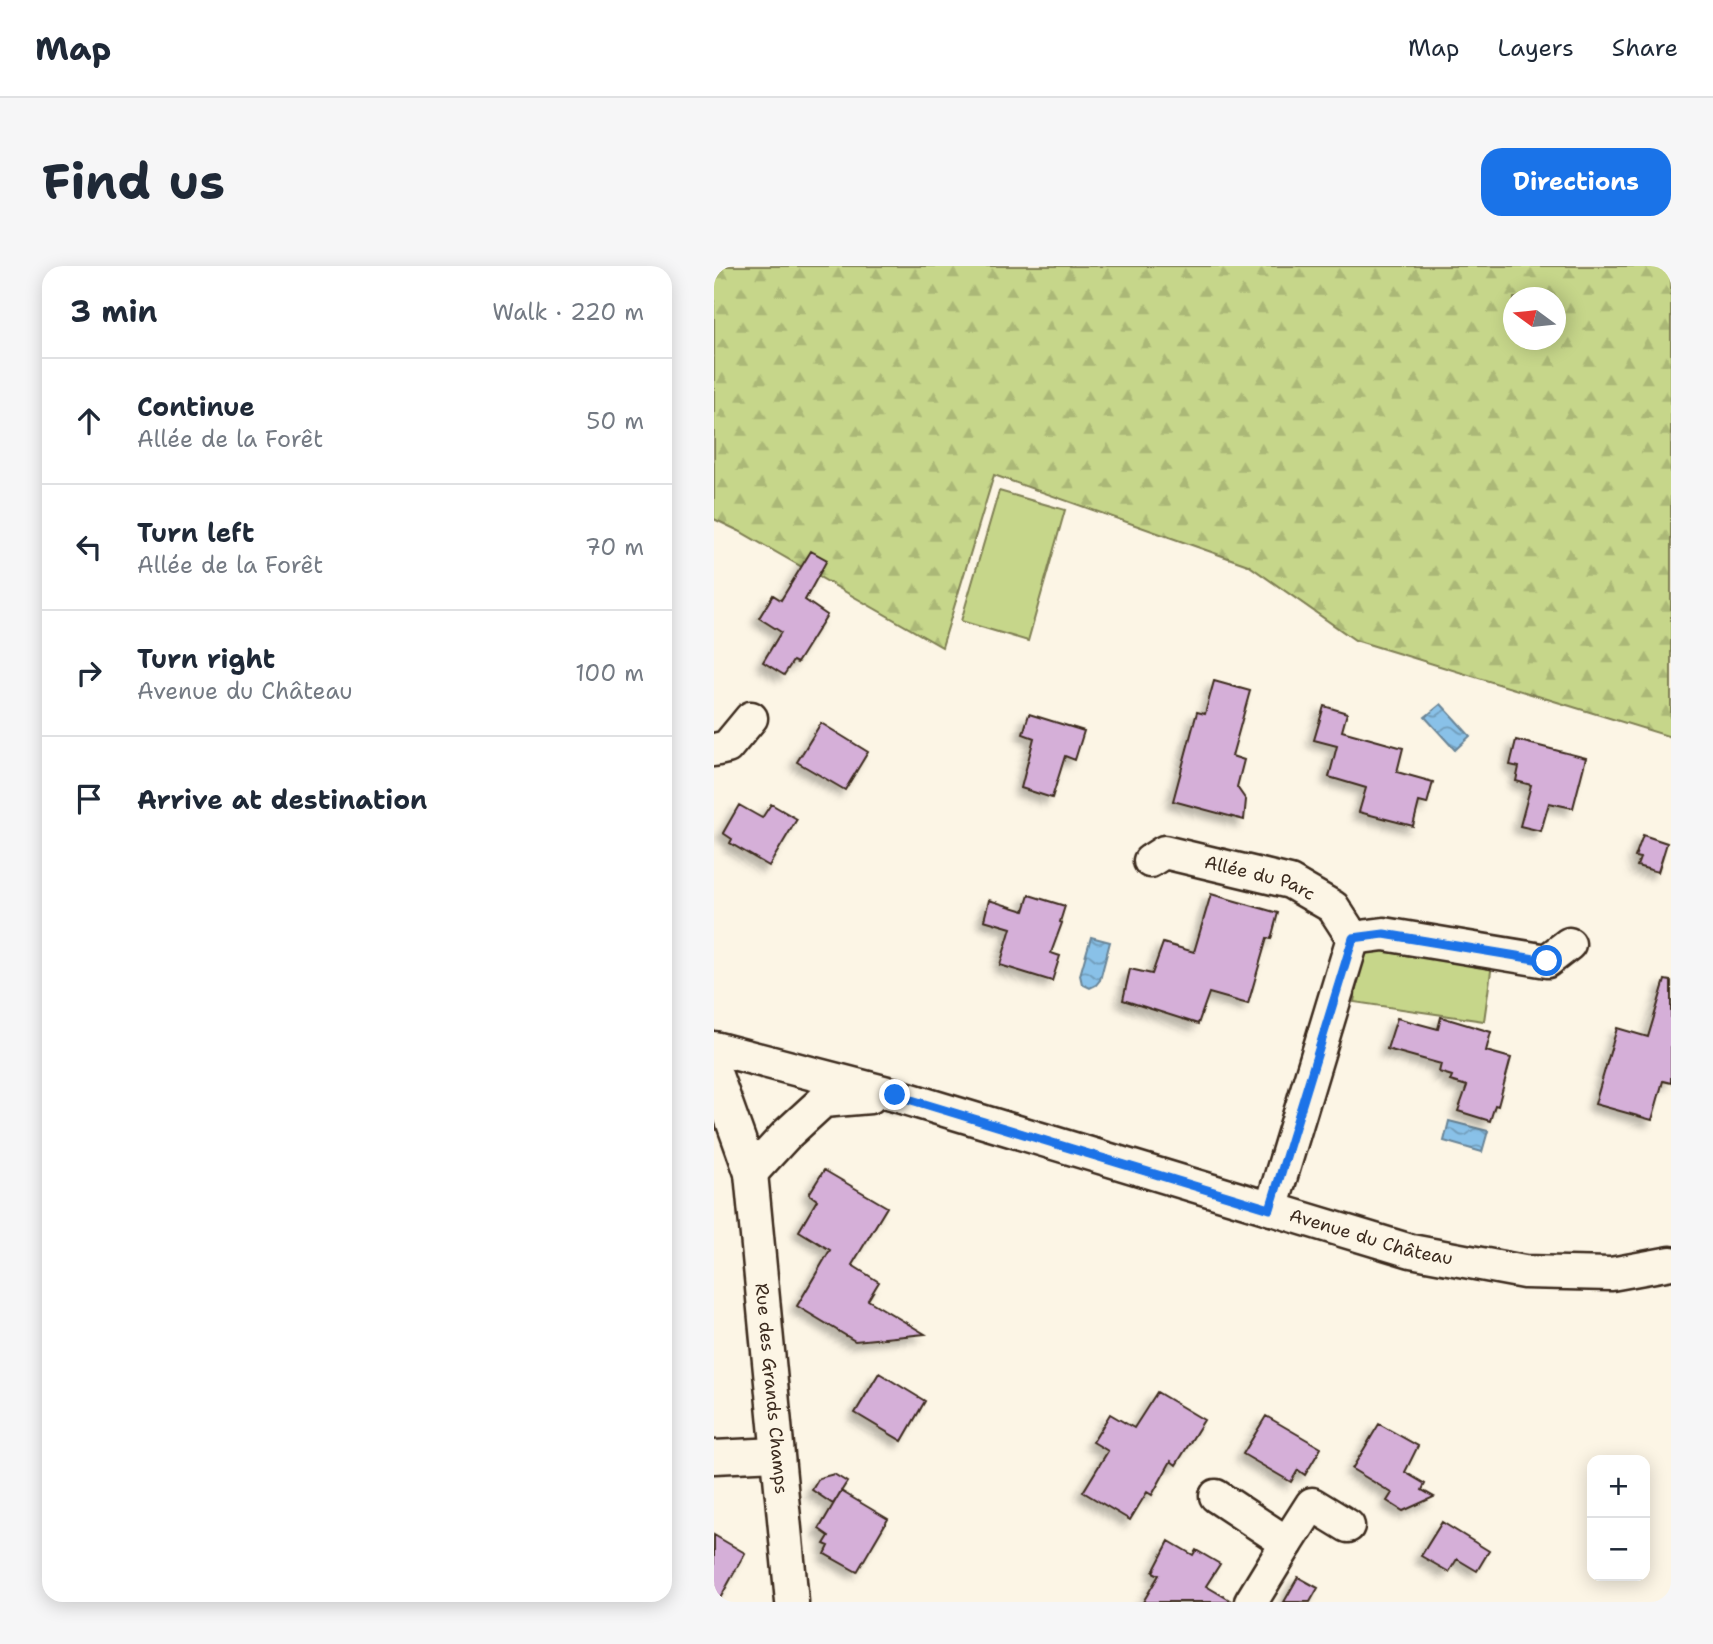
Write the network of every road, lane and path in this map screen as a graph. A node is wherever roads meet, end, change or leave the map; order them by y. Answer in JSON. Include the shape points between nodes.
{"nodes":[{"id":1,"x":751,"y":718,"type":"dead end"},
{"id":2,"x":714,"y":750,"type":"edge"},
{"id":3,"x":1150,"y":861,"type":"dead end"},
{"id":4,"x":1353,"y":938,"type":"junction"},
{"id":5,"x":1569,"y":944,"type":"dead end"},
{"id":6,"x":714,"y":1048,"type":"edge"},
{"id":7,"x":714,"y":1070,"type":"edge"},
{"id":8,"x":895,"y":1095,"type":"junction"},
{"id":9,"x":751,"y":1173,"type":"junction"},
{"id":10,"x":1270,"y":1209,"type":"junction"},
{"id":11,"x":1671,"y":1263,"type":"edge"},
{"id":12,"x":776,"y":1454,"type":"junction"},
{"id":13,"x":714,"y":1457,"type":"edge"},
{"id":14,"x":1216,"y":1496,"type":"dead end"},
{"id":15,"x":1348,"y":1526,"type":"dead end"},
{"id":16,"x":1287,"y":1543,"type":"junction"},
{"id":17,"x":792,"y":1602,"type":"edge"},
{"id":18,"x":1251,"y":1602,"type":"edge"}],
"edges":[{"from":1,"to":2,"type":"street","via":[[727,747]]},
{"from":3,"to":4,"type":"street","name":"Allée du Parc","via":[[1164,852],[1290,882],[1333,907]]},
{"from":4,"to":5,"type":"street","via":[[1384,934],[1547,961]]},
{"from":4,"to":10,"type":"street"},
{"from":6,"to":8,"type":"street","name":"Avenue du Château"},
{"from":7,"to":9,"type":"street","name":"Rue des Grands Champs"},
{"from":8,"to":9,"type":"street","via":[[823,1101]]},
{"from":8,"to":10,"type":"street","name":"Avenue du Château"},
{"from":9,"to":12,"type":"street","name":"Rue des Grands Champs"},
{"from":10,"to":11,"type":"street","name":"Avenue du Château","via":[[1411,1251],[1524,1272],[1611,1274]]},
{"from":12,"to":13,"type":"street"},
{"from":12,"to":17,"type":"street","name":"Rue des Grands Champs"},
{"from":14,"to":16,"type":"street"},
{"from":15,"to":16,"type":"street","via":[[1312,1504]]},
{"from":16,"to":18,"type":"street"}]}
